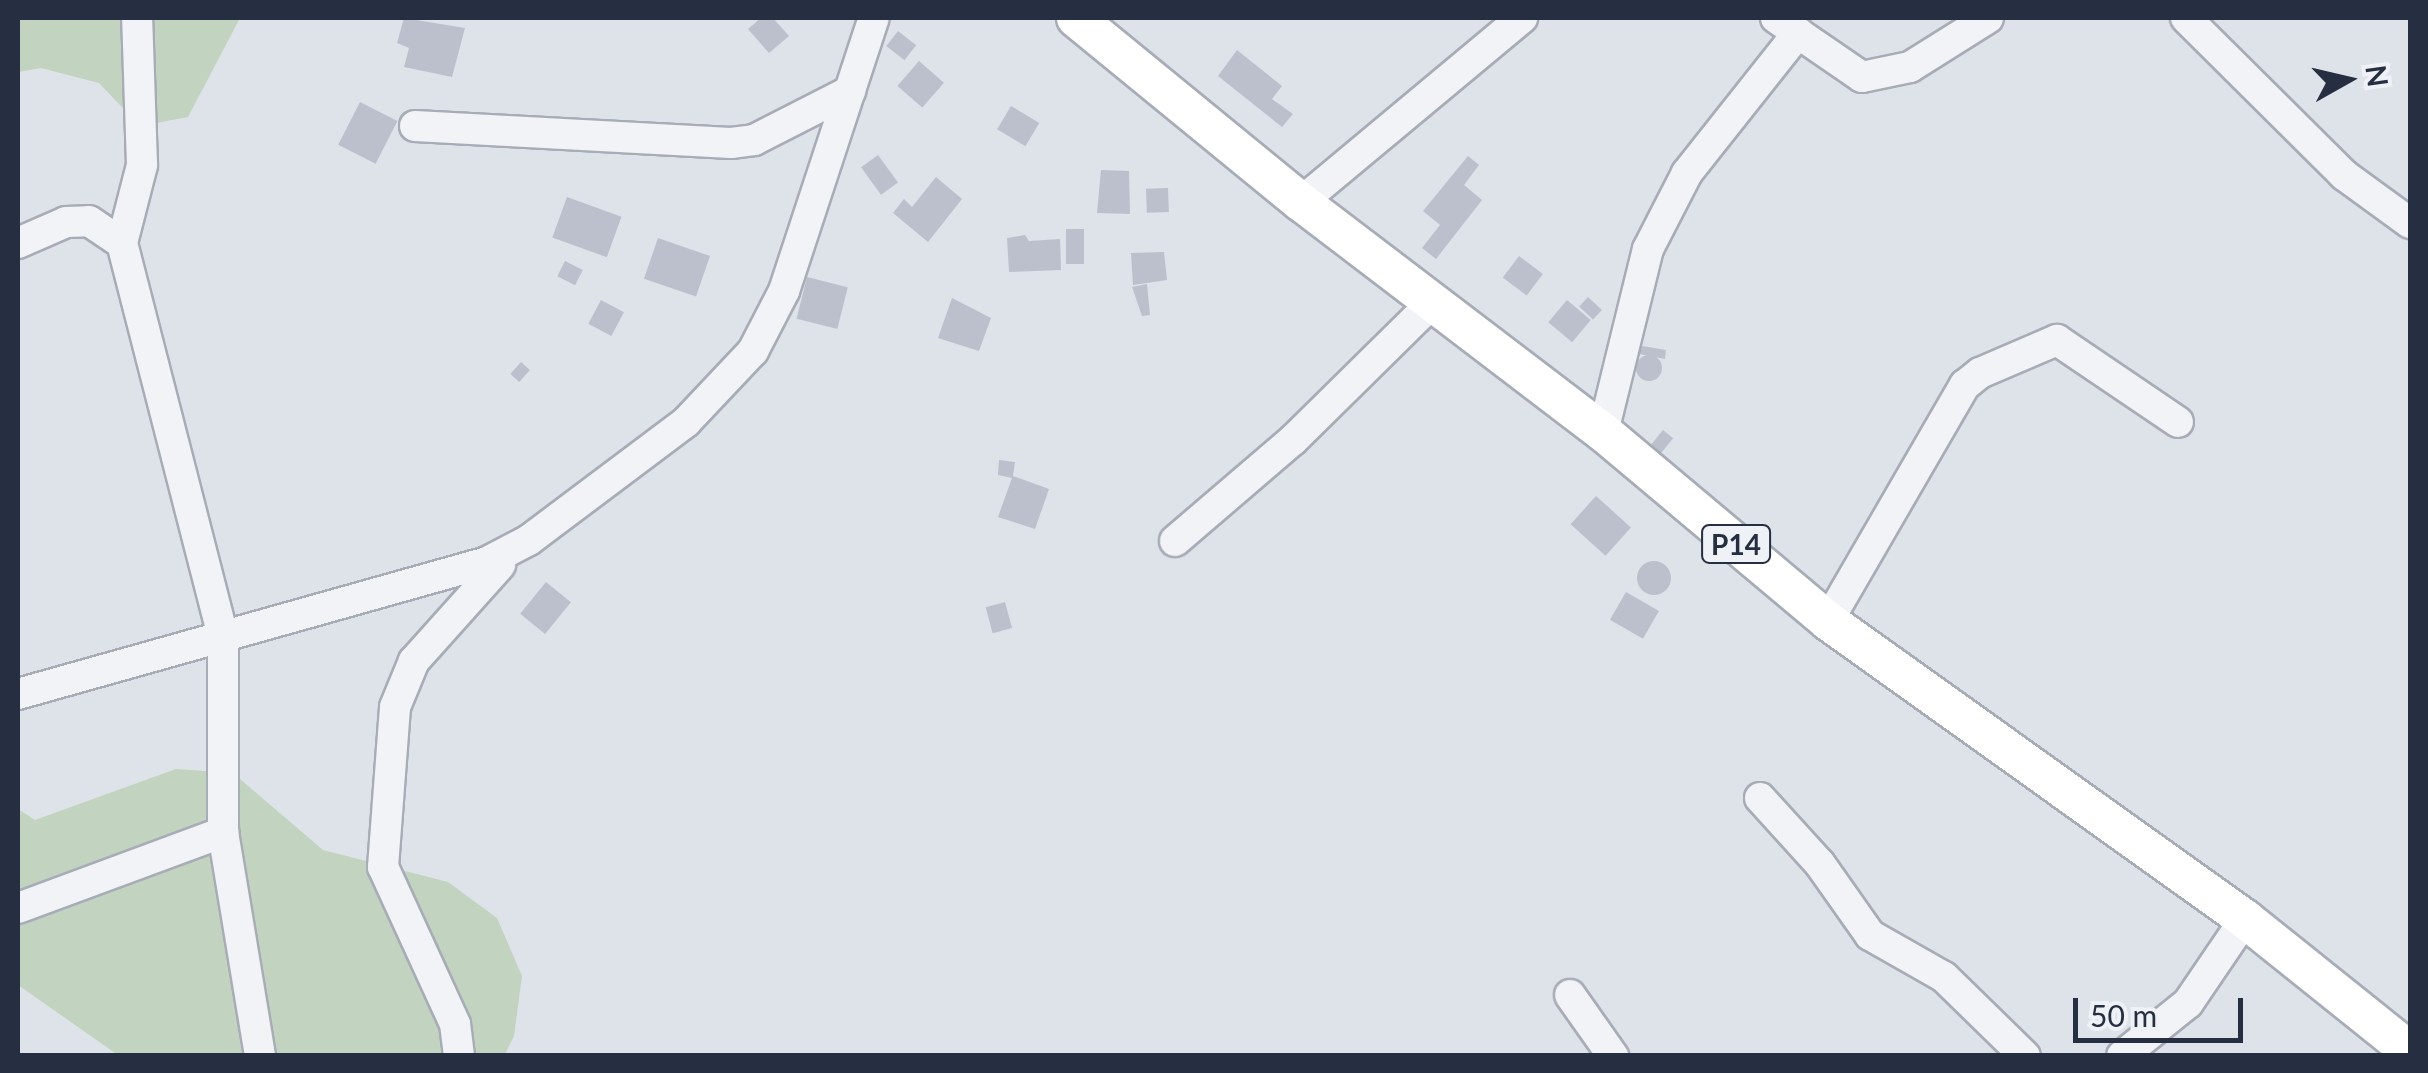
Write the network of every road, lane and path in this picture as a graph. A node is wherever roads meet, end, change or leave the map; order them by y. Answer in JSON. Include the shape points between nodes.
{"nodes":[{"id":1,"x":137,"y":18,"type":"edge"},
{"id":2,"x":874,"y":18,"type":"edge"},
{"id":3,"x":1076,"y":18,"type":"edge"},
{"id":4,"x":1522,"y":18,"type":"edge"},
{"id":5,"x":1988,"y":18,"type":"edge"},
{"id":6,"x":2186,"y":18,"type":"edge"},
{"id":7,"x":1787,"y":26,"type":"edge"},
{"id":8,"x":850,"y":91,"type":"junction"},
{"id":9,"x":415,"y":126,"type":"dead end"},
{"id":10,"x":1301,"y":202,"type":"junction"},
{"id":11,"x":2410,"y":223,"type":"edge"},
{"id":12,"x":18,"y":243,"type":"edge"},
{"id":13,"x":122,"y":244,"type":"junction"},
{"id":14,"x":1434,"y":301,"type":"junction"},
{"id":15,"x":2178,"y":422,"type":"dead end"},
{"id":16,"x":1604,"y":432,"type":"junction"},
{"id":17,"x":528,"y":540,"type":"junction"},
{"id":18,"x":1176,"y":540,"type":"dead end"},
{"id":19,"x":1828,"y":621,"type":"junction"},
{"id":20,"x":222,"y":637,"type":"junction"},
{"id":21,"x":18,"y":694,"type":"edge"},
{"id":22,"x":1760,"y":798,"type":"dead end"},
{"id":23,"x":223,"y":832,"type":"junction"},
{"id":24,"x":18,"y":908,"type":"edge"},
{"id":25,"x":2245,"y":919,"type":"junction"},
{"id":26,"x":1570,"y":995,"type":"dead end"},
{"id":27,"x":2410,"y":1051,"type":"edge"},
{"id":28,"x":260,"y":1056,"type":"edge"},
{"id":29,"x":459,"y":1056,"type":"edge"},
{"id":30,"x":1613,"y":1056,"type":"edge"},
{"id":31,"x":2025,"y":1056,"type":"edge"},
{"id":32,"x":2122,"y":1056,"type":"edge"}],
"edges":[{"from":1,"to":13,"type":"street","via":[[142,165]]},
{"from":2,"to":8,"type":"street"},
{"from":3,"to":10,"type":"main road","number":"P14"},
{"from":4,"to":10,"type":"street"},
{"from":5,"to":7,"type":"street","via":[[1910,67],[1862,78]]},
{"from":6,"to":11,"type":"street","via":[[2344,176]]},
{"from":7,"to":16,"type":"street","via":[[1687,173],[1648,249]]},
{"from":8,"to":9,"type":"street","via":[[754,140],[730,143]]},
{"from":8,"to":17,"type":"street","via":[[784,291],[753,351],[686,422]]},
{"from":10,"to":14,"type":"main road","number":"P14"},
{"from":12,"to":13,"type":"street","via":[[66,222],[89,221]]},
{"from":13,"to":20,"type":"street"},
{"from":14,"to":16,"type":"main road","number":"P14"},
{"from":14,"to":18,"type":"street","via":[[1294,440]]},
{"from":15,"to":19,"type":"street","via":[[2057,340],[1980,372],[1965,385]]},
{"from":16,"to":19,"type":"main road","number":"P14"},
{"from":17,"to":20,"type":"street","via":[[437,581]]},
{"from":17,"to":29,"type":"street","via":[[474,586],[414,661],[395,707],[383,867],[455,1024]]},
{"from":19,"to":25,"type":"main road","number":"P14"},
{"from":20,"to":21,"type":"street"},
{"from":20,"to":23,"type":"street"},
{"from":22,"to":31,"type":"street","via":[[1820,864],[1870,935],[1944,977]]},
{"from":23,"to":24,"type":"street"},
{"from":23,"to":28,"type":"street"},
{"from":25,"to":27,"type":"main road","number":"P14"},
{"from":25,"to":32,"type":"street","via":[[2188,1003]]},
{"from":26,"to":30,"type":"street"}]}
